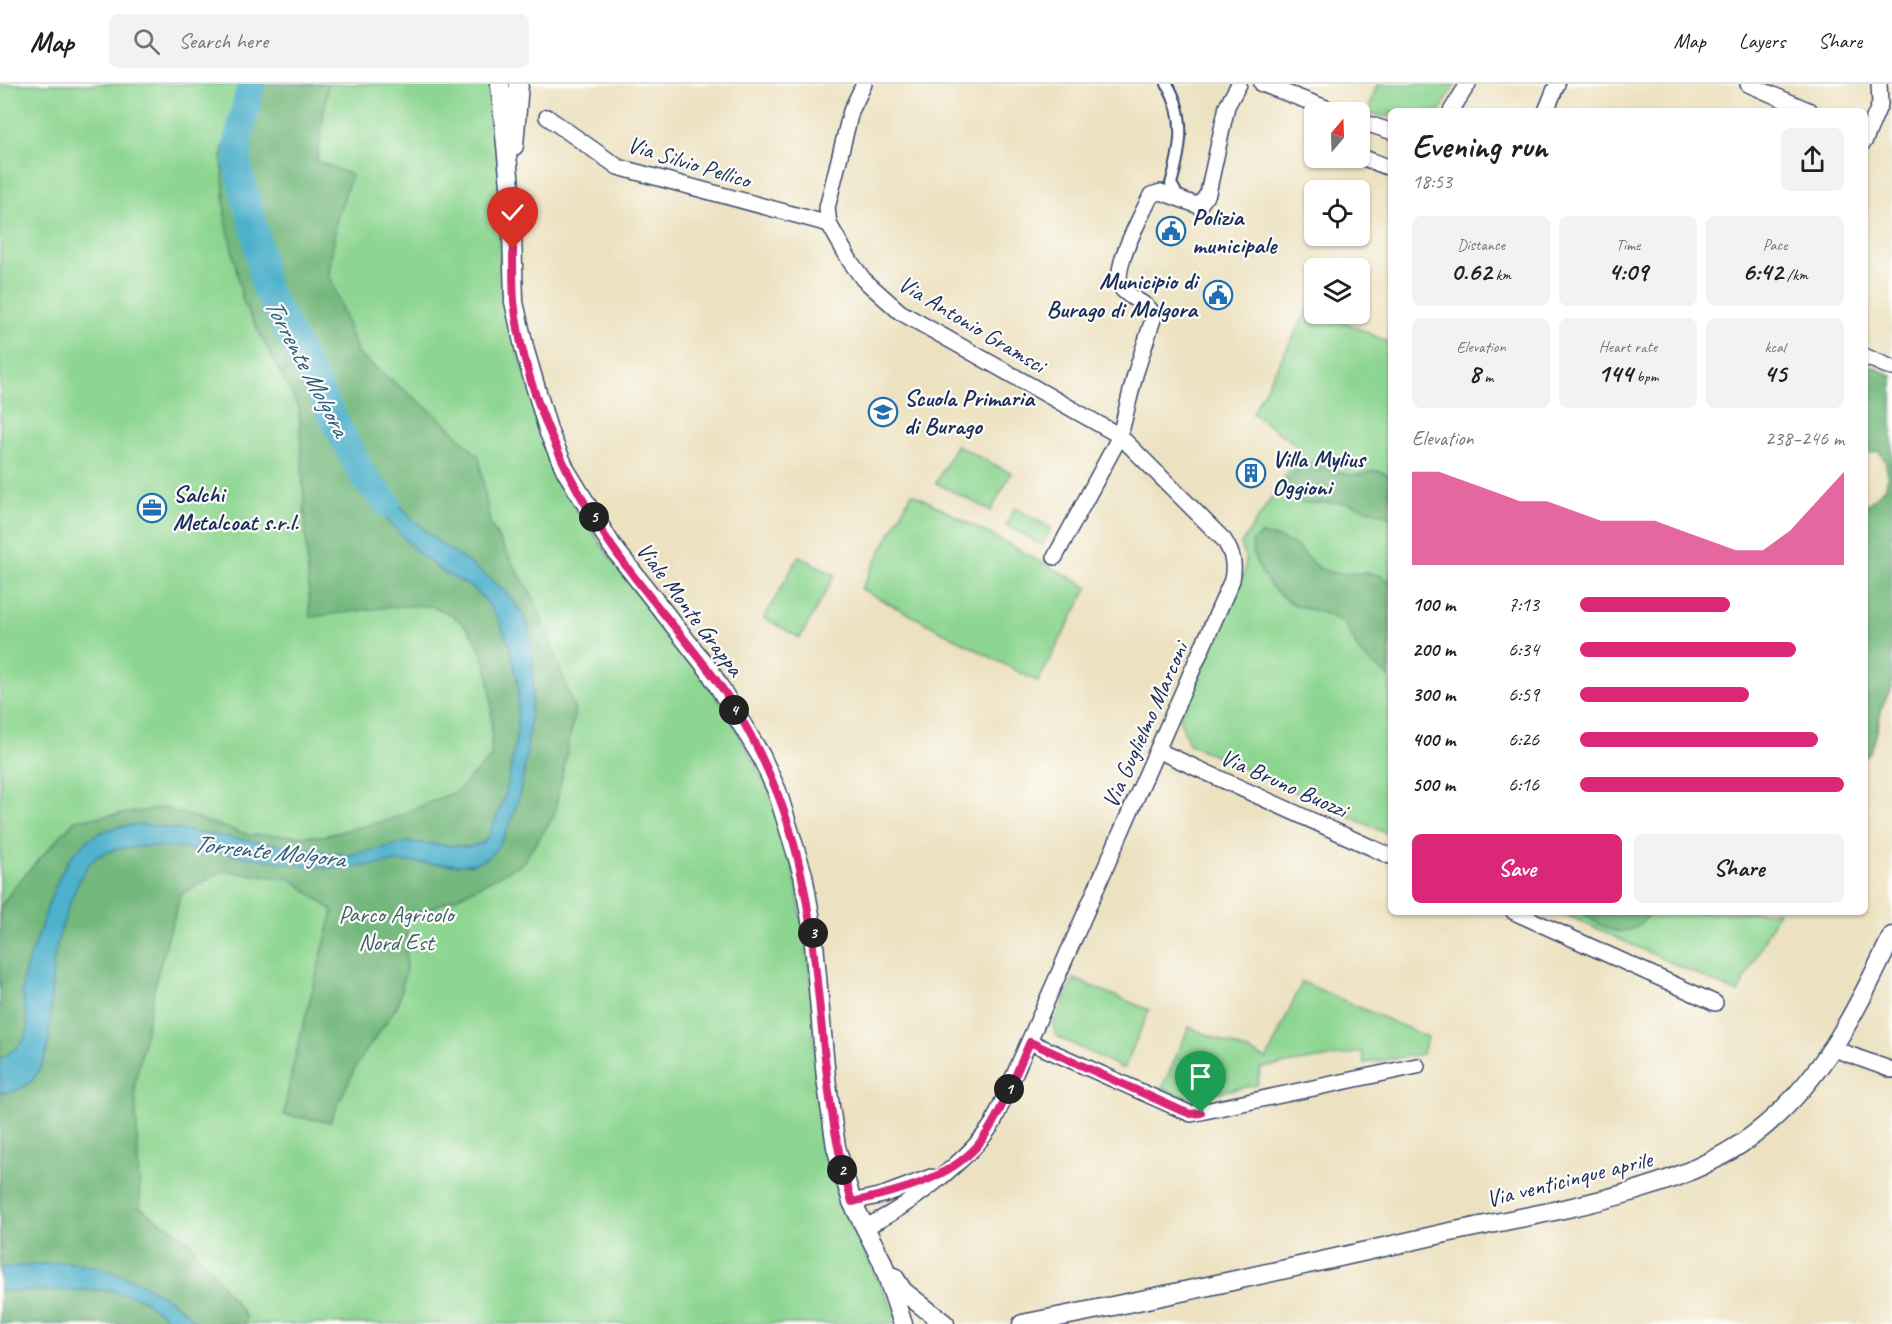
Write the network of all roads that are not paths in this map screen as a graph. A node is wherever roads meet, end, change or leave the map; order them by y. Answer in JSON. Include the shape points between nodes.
{"nodes":[{"id":1,"x":500,"y":84,"type":"edge"},
{"id":2,"x":519,"y":84,"type":"edge"},
{"id":3,"x":864,"y":84,"type":"edge"},
{"id":4,"x":1167,"y":84,"type":"edge"},
{"id":5,"x":1239,"y":84,"type":"edge"},
{"id":6,"x":1262,"y":84,"type":"edge"},
{"id":7,"x":1468,"y":84,"type":"edge"},
{"id":8,"x":1557,"y":84,"type":"edge"},
{"id":9,"x":1748,"y":84,"type":"edge"},
{"id":10,"x":1879,"y":84,"type":"edge"},
{"id":11,"x":1310,"y":102,"type":"edge"},
{"id":12,"x":1886,"y":107,"type":"edge"},
{"id":13,"x":1453,"y":108,"type":"edge"},
{"id":14,"x":1547,"y":108,"type":"edge"},
{"id":15,"x":1803,"y":108,"type":"edge"},
{"id":16,"x":547,"y":117,"type":"dead end"},
{"id":17,"x":1370,"y":125,"type":"edge"},
{"id":18,"x":1388,"y":130,"type":"edge"},
{"id":19,"x":1868,"y":134,"type":"edge"},
{"id":20,"x":1370,"y":160,"type":"edge"},
{"id":21,"x":1388,"y":167,"type":"edge"},
{"id":22,"x":511,"y":196,"type":"junction"},
{"id":23,"x":1180,"y":200,"type":"junction"},
{"id":24,"x":829,"y":224,"type":"junction"},
{"id":25,"x":1868,"y":358,"type":"edge"},
{"id":26,"x":1892,"y":368,"type":"edge"},
{"id":27,"x":1120,"y":436,"type":"junction"},
{"id":28,"x":1055,"y":557,"type":"dead end"},
{"id":29,"x":1159,"y":751,"type":"junction"},
{"id":30,"x":1388,"y":855,"type":"edge"},
{"id":31,"x":1521,"y":915,"type":"edge"},
{"id":32,"x":1892,"y":936,"type":"edge"},
{"id":33,"x":1715,"y":1003,"type":"dead end"},
{"id":34,"x":1030,"y":1042,"type":"junction"},
{"id":35,"x":1834,"y":1049,"type":"junction"},
{"id":36,"x":1417,"y":1066,"type":"dead end"},
{"id":37,"x":1892,"y":1070,"type":"edge"},
{"id":38,"x":945,"y":1172,"type":"junction"},
{"id":39,"x":852,"y":1202,"type":"junction"},
{"id":40,"x":865,"y":1227,"type":"junction"},
{"id":41,"x":882,"y":1261,"type":"junction"},
{"id":42,"x":1149,"y":1300,"type":"junction"},
{"id":43,"x":903,"y":1324,"type":"edge"},
{"id":44,"x":945,"y":1324,"type":"edge"},
{"id":45,"x":1022,"y":1324,"type":"edge"},
{"id":46,"x":1073,"y":1324,"type":"edge"}],
"edges":[{"from":1,"to":22,"type":"street"},
{"from":2,"to":22,"type":"street"},
{"from":3,"to":24,"type":"street","via":[[845,135],[827,208]]},
{"from":4,"to":23,"type":"street","via":[[1182,128],[1171,184]]},
{"from":5,"to":23,"type":"street","via":[[1227,106],[1208,193],[1199,206]]},
{"from":6,"to":11,"type":"street"},
{"from":7,"to":13,"type":"street"},
{"from":8,"to":14,"type":"street"},
{"from":9,"to":15,"type":"street"},
{"from":10,"to":12,"type":"street"},
{"from":12,"to":19,"type":"street"},
{"from":16,"to":24,"type":"street","name":"Via Silvio Pellico","via":[[618,166]]},
{"from":17,"to":18,"type":"street"},
{"from":20,"to":21,"type":"street"},
{"from":22,"to":39,"type":"street","name":"Viale Monte Grappa","via":[[514,302],[549,433],[566,471],[612,546],[716,680],[777,791],[803,875],[813,933],[833,1134]]},
{"from":23,"to":27,"type":"street","via":[[1161,192],[1151,195],[1121,265],[1122,289],[1150,308],[1154,316]]},
{"from":24,"to":27,"type":"street","name":"Via Antonio Gramsci","via":[[863,279],[900,312]]},
{"from":25,"to":26,"type":"street"},
{"from":27,"to":28,"type":"street"},
{"from":27,"to":29,"type":"street","name":"Via Guglielmo Marconi","via":[[1224,540],[1235,566]]},
{"from":29,"to":30,"type":"street","name":"Via Bruno Buozzi"},
{"from":29,"to":34,"type":"street","name":"Via Guglielmo Marconi"},
{"from":31,"to":33,"type":"street"},
{"from":32,"to":35,"type":"street","name":"Via venticinque aprile"},
{"from":34,"to":36,"type":"street","via":[[1191,1114]]},
{"from":34,"to":38,"type":"street","name":"Via Guglielmo Marconi","via":[[980,1143]]},
{"from":35,"to":37,"type":"street"},
{"from":35,"to":42,"type":"street","name":"Via venticinque aprile","via":[[1768,1123],[1732,1150],[1684,1173],[1581,1203]]},
{"from":38,"to":39,"type":"street","name":"Via Guglielmo Marconi"},
{"from":38,"to":40,"type":"street","name":"Via Guglielmo Marconi","via":[[903,1206]]},
{"from":39,"to":40,"type":"street","name":"Viale Monte Grappa"},
{"from":40,"to":41,"type":"street","name":"Viale Monte Grappa"},
{"from":41,"to":43,"type":"street","name":"Viale Monte Grappa"},
{"from":41,"to":44,"type":"street","name":"Viale Monte Grappa","via":[[903,1291]]},
{"from":42,"to":45,"type":"street","name":"Via venticinque aprile"},
{"from":42,"to":46,"type":"street","name":"Via venticinque aprile"}]}
